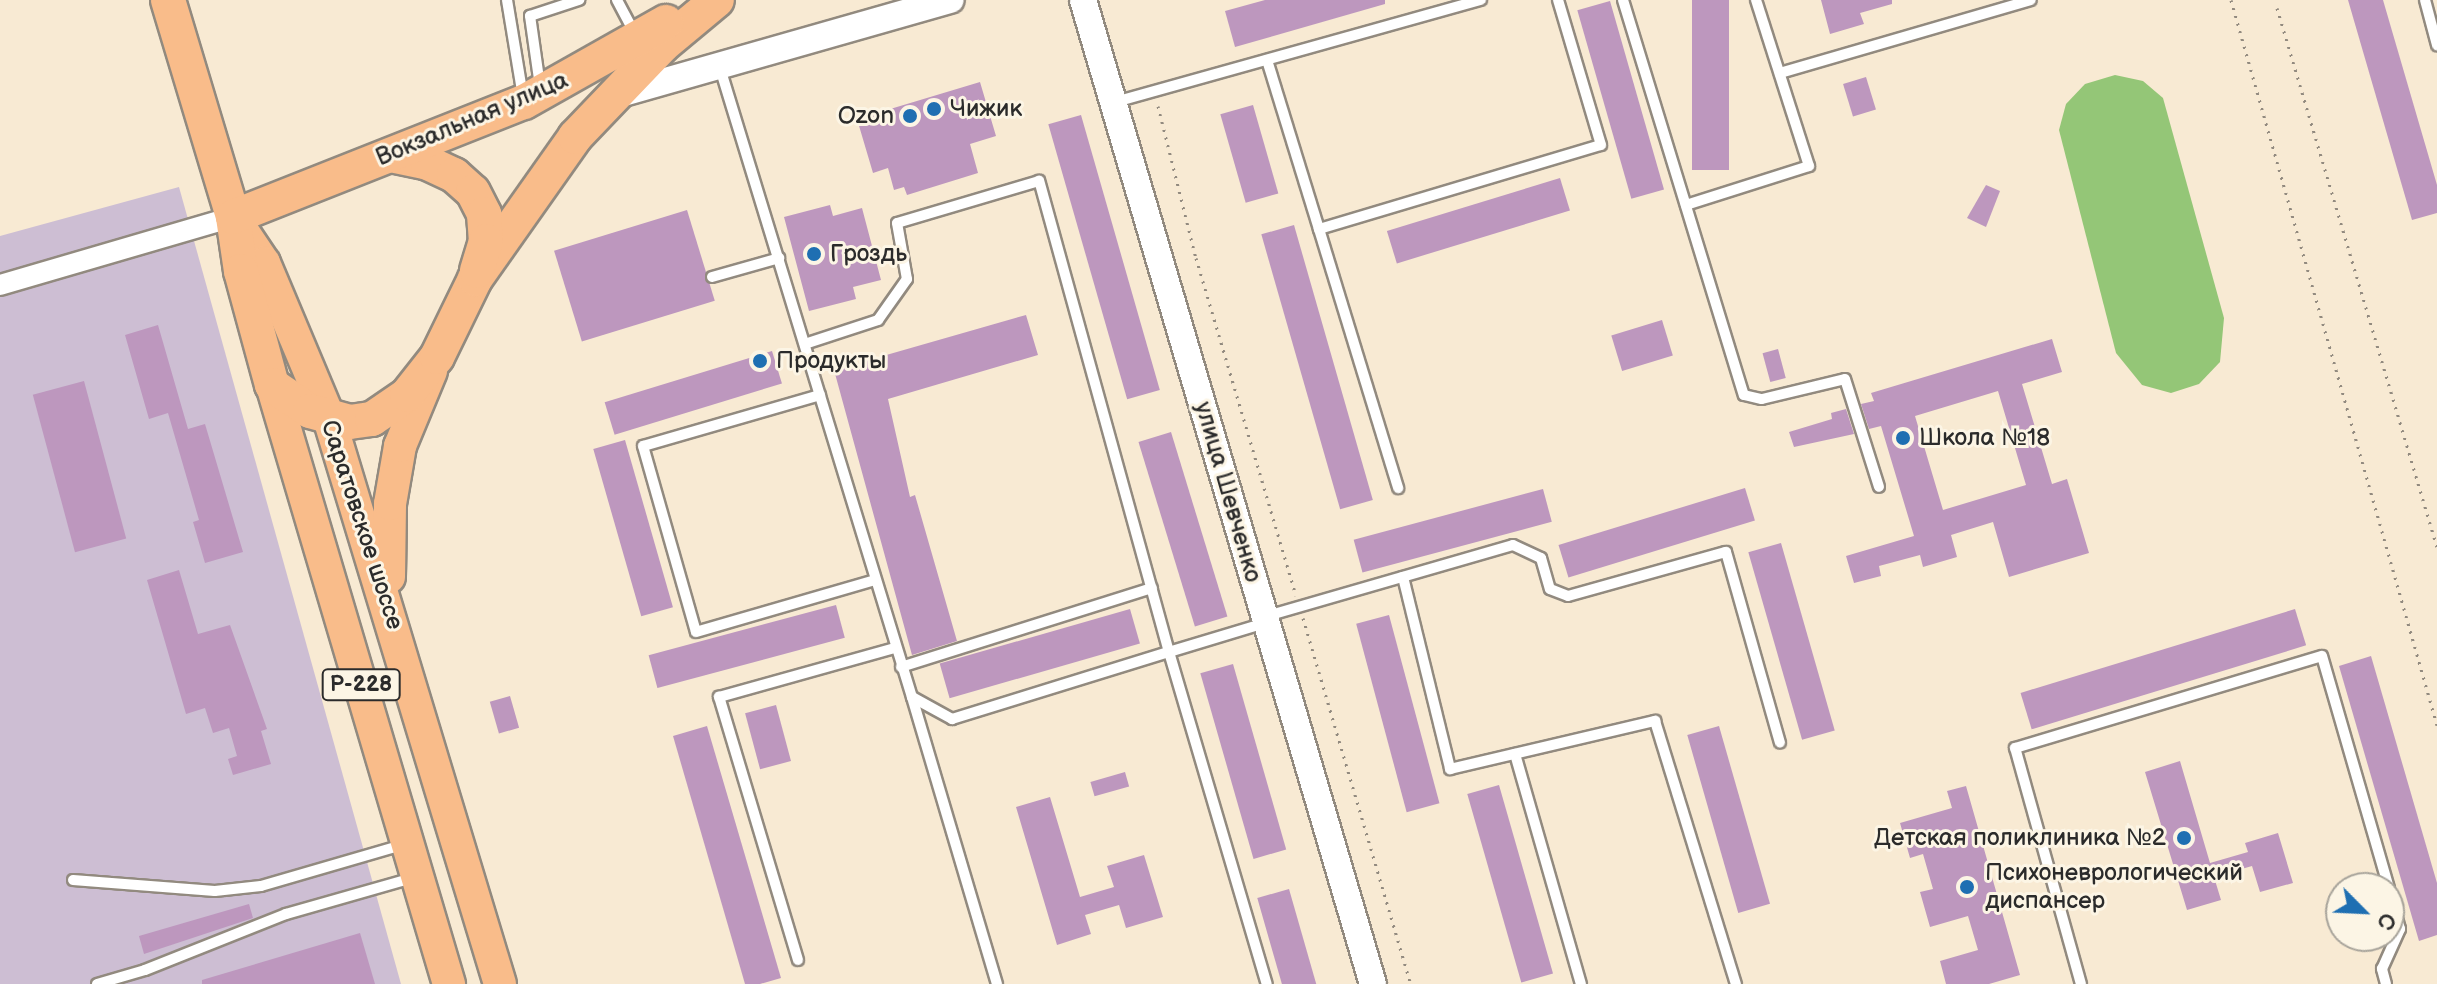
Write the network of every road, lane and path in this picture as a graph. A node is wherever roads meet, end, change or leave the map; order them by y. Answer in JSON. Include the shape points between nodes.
{"nodes":[{"id":1,"x":168,"y":0,"type":"edge"},
{"id":2,"x":507,"y":0,"type":"edge"},
{"id":3,"x":579,"y":0,"type":"edge"},
{"id":4,"x":617,"y":0,"type":"edge"},
{"id":5,"x":700,"y":0,"type":"edge"},
{"id":6,"x":717,"y":0,"type":"edge"},
{"id":7,"x":951,"y":0,"type":"edge"},
{"id":8,"x":1083,"y":0,"type":"edge"},
{"id":9,"x":1481,"y":0,"type":"edge"},
{"id":10,"x":1558,"y":0,"type":"edge"},
{"id":11,"x":1623,"y":0,"type":"edge"},
{"id":12,"x":1756,"y":0,"type":"edge"},
{"id":13,"x":2031,"y":0,"type":"edge"},
{"id":14,"x":2231,"y":0,"type":"edge"},
{"id":15,"x":2425,"y":0,"type":"edge"},
{"id":16,"x":2277,"y":8,"type":"dead end"},
{"id":17,"x":638,"y":40,"type":"junction"},
{"id":18,"x":2437,"y":45,"type":"edge"},
{"id":19,"x":1267,"y":60,"type":"junction"},
{"id":20,"x":720,"y":66,"type":"junction"},
{"id":21,"x":1780,"y":73,"type":"junction"},
{"id":22,"x":1154,"y":91,"type":"junction"},
{"id":23,"x":609,"y":97,"type":"junction"},
{"id":24,"x":533,"y":98,"type":"junction"},
{"id":25,"x":1113,"y":102,"type":"junction"},
{"id":26,"x":391,"y":155,"type":"junction"},
{"id":27,"x":1686,"y":205,"type":"junction"},
{"id":28,"x":233,"y":217,"type":"junction"},
{"id":29,"x":1319,"y":229,"type":"junction"},
{"id":30,"x":779,"y":258,"type":"junction"},
{"id":31,"x":712,"y":277,"type":"dead end"},
{"id":32,"x":475,"y":279,"type":"junction"},
{"id":33,"x":0,"y":285,"type":"edge"},
{"id":34,"x":805,"y":344,"type":"junction"},
{"id":35,"x":437,"y":357,"type":"junction"},
{"id":36,"x":272,"y":385,"type":"junction"},
{"id":37,"x":820,"y":395,"type":"junction"},
{"id":38,"x":329,"y":418,"type":"junction"},
{"id":39,"x":1879,"y":487,"type":"dead end"},
{"id":40,"x":1398,"y":488,"type":"dead end"},
{"id":41,"x":2437,"y":547,"type":"edge"},
{"id":42,"x":1403,"y":577,"type":"junction"},
{"id":43,"x":875,"y":580,"type":"junction"},
{"id":44,"x":1152,"y":588,"type":"junction"},
{"id":45,"x":388,"y":604,"type":"junction"},
{"id":46,"x":1300,"y":606,"type":"junction"},
{"id":47,"x":1266,"y":620,"type":"junction"},
{"id":48,"x":895,"y":648,"type":"junction"},
{"id":49,"x":1169,"y":652,"type":"junction"},
{"id":50,"x":901,"y":667,"type":"junction"},
{"id":51,"x":912,"y":697,"type":"junction"},
{"id":52,"x":2437,"y":725,"type":"edge"},
{"id":53,"x":1780,"y":743,"type":"dead end"},
{"id":54,"x":1515,"y":754,"type":"junction"},
{"id":55,"x":407,"y":843,"type":"junction"},
{"id":56,"x":2384,"y":872,"type":"edge"},
{"id":57,"x":418,"y":877,"type":"junction"},
{"id":58,"x":73,"y":880,"type":"dead end"},
{"id":59,"x":2390,"y":952,"type":"edge"},
{"id":60,"x":798,"y":960,"type":"dead end"},
{"id":61,"x":97,"y":984,"type":"edge"},
{"id":62,"x":449,"y":984,"type":"edge"},
{"id":63,"x":500,"y":984,"type":"edge"},
{"id":64,"x":997,"y":984,"type":"edge"},
{"id":65,"x":1267,"y":984,"type":"edge"},
{"id":66,"x":1373,"y":984,"type":"edge"},
{"id":67,"x":1411,"y":984,"type":"edge"},
{"id":68,"x":1581,"y":984,"type":"edge"},
{"id":69,"x":1736,"y":984,"type":"edge"},
{"id":70,"x":2081,"y":984,"type":"edge"},
{"id":71,"x":2386,"y":984,"type":"edge"}],
"edges":[{"from":1,"to":28,"type":"highway","name":"Саратовское шоссе"},
{"from":2,"to":24,"type":"lane"},
{"from":3,"to":24,"type":"lane","via":[[530,16]]},
{"from":4,"to":17,"type":"lane"},
{"from":5,"to":17,"type":"highway","name":"Вокзальная улица"},
{"from":6,"to":23,"type":"highway"},
{"from":7,"to":20,"type":"street"},
{"from":8,"to":25,"type":"street","name":"улица Шевченко"},
{"from":9,"to":19,"type":"lane"},
{"from":10,"to":29,"type":"lane","via":[[1601,145]]},
{"from":11,"to":27,"type":"lane"},
{"from":12,"to":21,"type":"lane"},
{"from":13,"to":21,"type":"lane"},
{"from":14,"to":52,"type":"path"},
{"from":15,"to":18,"type":"lane"},
{"from":16,"to":41,"type":"path"},
{"from":17,"to":24,"type":"highway","name":"Вокзальная улица"},
{"from":19,"to":22,"type":"lane"},
{"from":19,"to":29,"type":"lane"},
{"from":20,"to":23,"type":"street"},
{"from":20,"to":30,"type":"lane"},
{"from":21,"to":27,"type":"lane","via":[[1809,166]]},
{"from":22,"to":25,"type":"lane"},
{"from":22,"to":46,"type":"path","via":[[1196,258]]},
{"from":23,"to":32,"type":"highway"},
{"from":24,"to":26,"type":"highway","name":"Вокзальная улица"},
{"from":25,"to":47,"type":"street","name":"улица Шевченко"},
{"from":26,"to":28,"type":"highway","name":"Вокзальная улица"},
{"from":26,"to":32,"type":"highway","via":[[428,163],[473,192],[484,214],[486,241]]},
{"from":27,"to":39,"type":"lane","via":[[1744,395],[1762,399],[1845,379]]},
{"from":28,"to":33,"type":"street"},
{"from":28,"to":36,"type":"highway","name":"Саратовское шоссе","number":"Р-228","via":[[241,271]]},
{"from":28,"to":38,"type":"main road","name":"Саратовское шоссе","via":[[264,263]]},
{"from":29,"to":40,"type":"lane"},
{"from":30,"to":31,"type":"lane"},
{"from":30,"to":34,"type":"lane"},
{"from":32,"to":35,"type":"highway"},
{"from":34,"to":37,"type":"lane"},
{"from":34,"to":44,"type":"lane","via":[[878,320],[907,279],[897,223],[1039,181]]},
{"from":35,"to":38,"type":"highway","via":[[389,411],[361,421]]},
{"from":35,"to":45,"type":"main road","via":[[400,446],[390,504]]},
{"from":36,"to":38,"type":"highway","via":[[290,401]]},
{"from":36,"to":55,"type":"main road","name":"Саратовское шоссе","number":"Р-228"},
{"from":37,"to":43,"type":"lane"},
{"from":37,"to":43,"type":"lane","via":[[643,446],[696,632]]},
{"from":38,"to":45,"type":"main road","name":"Саратовское шоссе"},
{"from":42,"to":46,"type":"lane"},
{"from":42,"to":53,"type":"lane","via":[[1513,545],[1541,558],[1550,589],[1568,596],[1726,552]]},
{"from":42,"to":54,"type":"lane","via":[[1450,769]]},
{"from":43,"to":48,"type":"lane"},
{"from":44,"to":49,"type":"lane"},
{"from":44,"to":50,"type":"lane"},
{"from":45,"to":63,"type":"main road","name":"Саратовское шоссе"},
{"from":46,"to":47,"type":"lane"},
{"from":46,"to":67,"type":"path"},
{"from":47,"to":49,"type":"lane"},
{"from":47,"to":66,"type":"street","name":"улица Шевченко"},
{"from":48,"to":50,"type":"lane"},
{"from":48,"to":60,"type":"lane","via":[[719,697]]},
{"from":49,"to":51,"type":"lane","via":[[952,719]]},
{"from":49,"to":65,"type":"lane"},
{"from":50,"to":51,"type":"lane"},
{"from":51,"to":64,"type":"lane"},
{"from":54,"to":68,"type":"lane"},
{"from":54,"to":69,"type":"lane","via":[[1655,721]]},
{"from":55,"to":57,"type":"main road","name":"Саратовское шоссе","number":"Р-228"},
{"from":55,"to":58,"type":"lane","via":[[261,886],[215,891]]},
{"from":56,"to":70,"type":"lane","via":[[2322,656],[2015,748]]},
{"from":57,"to":61,"type":"lane","via":[[286,914]]},
{"from":57,"to":62,"type":"main road","name":"Саратовское шоссе","number":"Р-228"},
{"from":59,"to":71,"type":"lane","via":[[2382,969]]}]}
